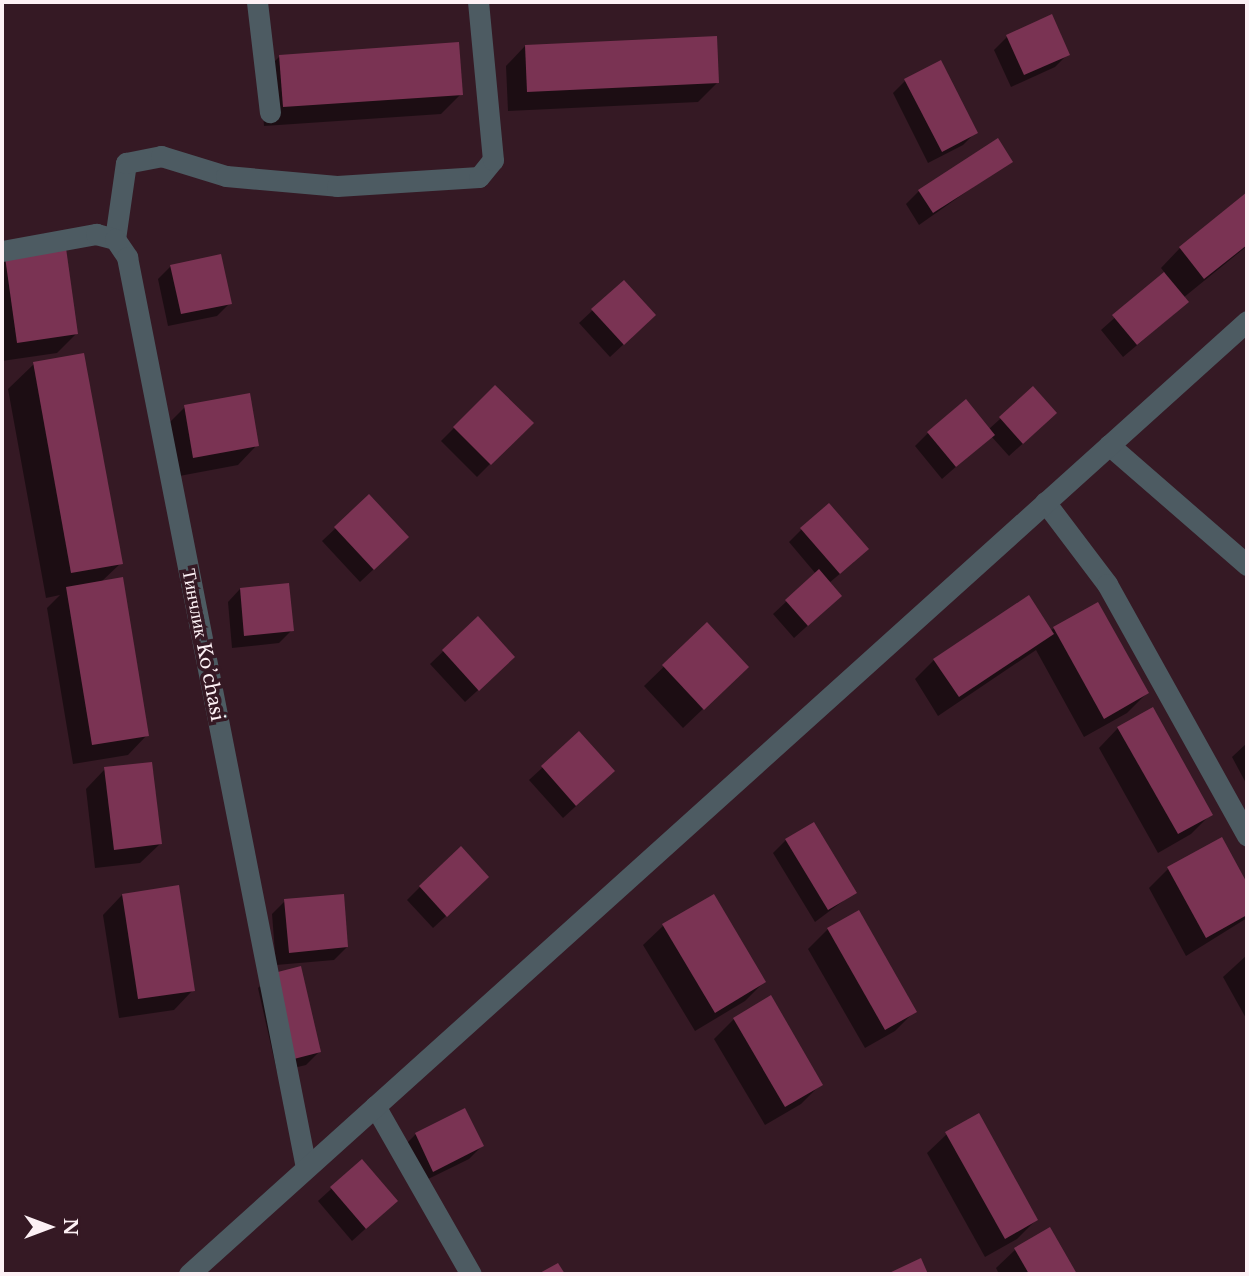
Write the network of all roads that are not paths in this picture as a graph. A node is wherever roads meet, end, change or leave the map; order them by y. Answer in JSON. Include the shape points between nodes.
{"nodes":[{"id":1,"x":257,"y":2,"type":"edge"},
{"id":2,"x":478,"y":2,"type":"edge"},
{"id":3,"x":270,"y":113,"type":"dead end"},
{"id":4,"x":115,"y":239,"type":"junction"},
{"id":5,"x":2,"y":251,"type":"edge"},
{"id":6,"x":1247,"y":321,"type":"edge"},
{"id":7,"x":1109,"y":445,"type":"junction"},
{"id":8,"x":1045,"y":502,"type":"junction"},
{"id":9,"x":1247,"y":565,"type":"edge"},
{"id":10,"x":1247,"y":836,"type":"edge"},
{"id":11,"x":375,"y":1106,"type":"junction"},
{"id":12,"x":306,"y":1168,"type":"junction"},
{"id":13,"x":189,"y":1274,"type":"edge"},
{"id":14,"x":471,"y":1274,"type":"edge"}],
"edges":[{"from":1,"to":3,"type":"street"},
{"from":2,"to":4,"type":"street","via":[[494,160],[479,177],[337,186],[226,176],[161,156],[126,163]]},
{"from":4,"to":5,"type":"street","via":[[96,234]]},
{"from":4,"to":12,"type":"street","name":"Тинчлик Ko’chasi","via":[[127,257]]},
{"from":6,"to":7,"type":"street"},
{"from":7,"to":8,"type":"street"},
{"from":7,"to":9,"type":"street"},
{"from":8,"to":10,"type":"street","via":[[1107,584]]},
{"from":8,"to":11,"type":"street"},
{"from":11,"to":12,"type":"street"},
{"from":11,"to":14,"type":"street"},
{"from":12,"to":13,"type":"street"}]}
